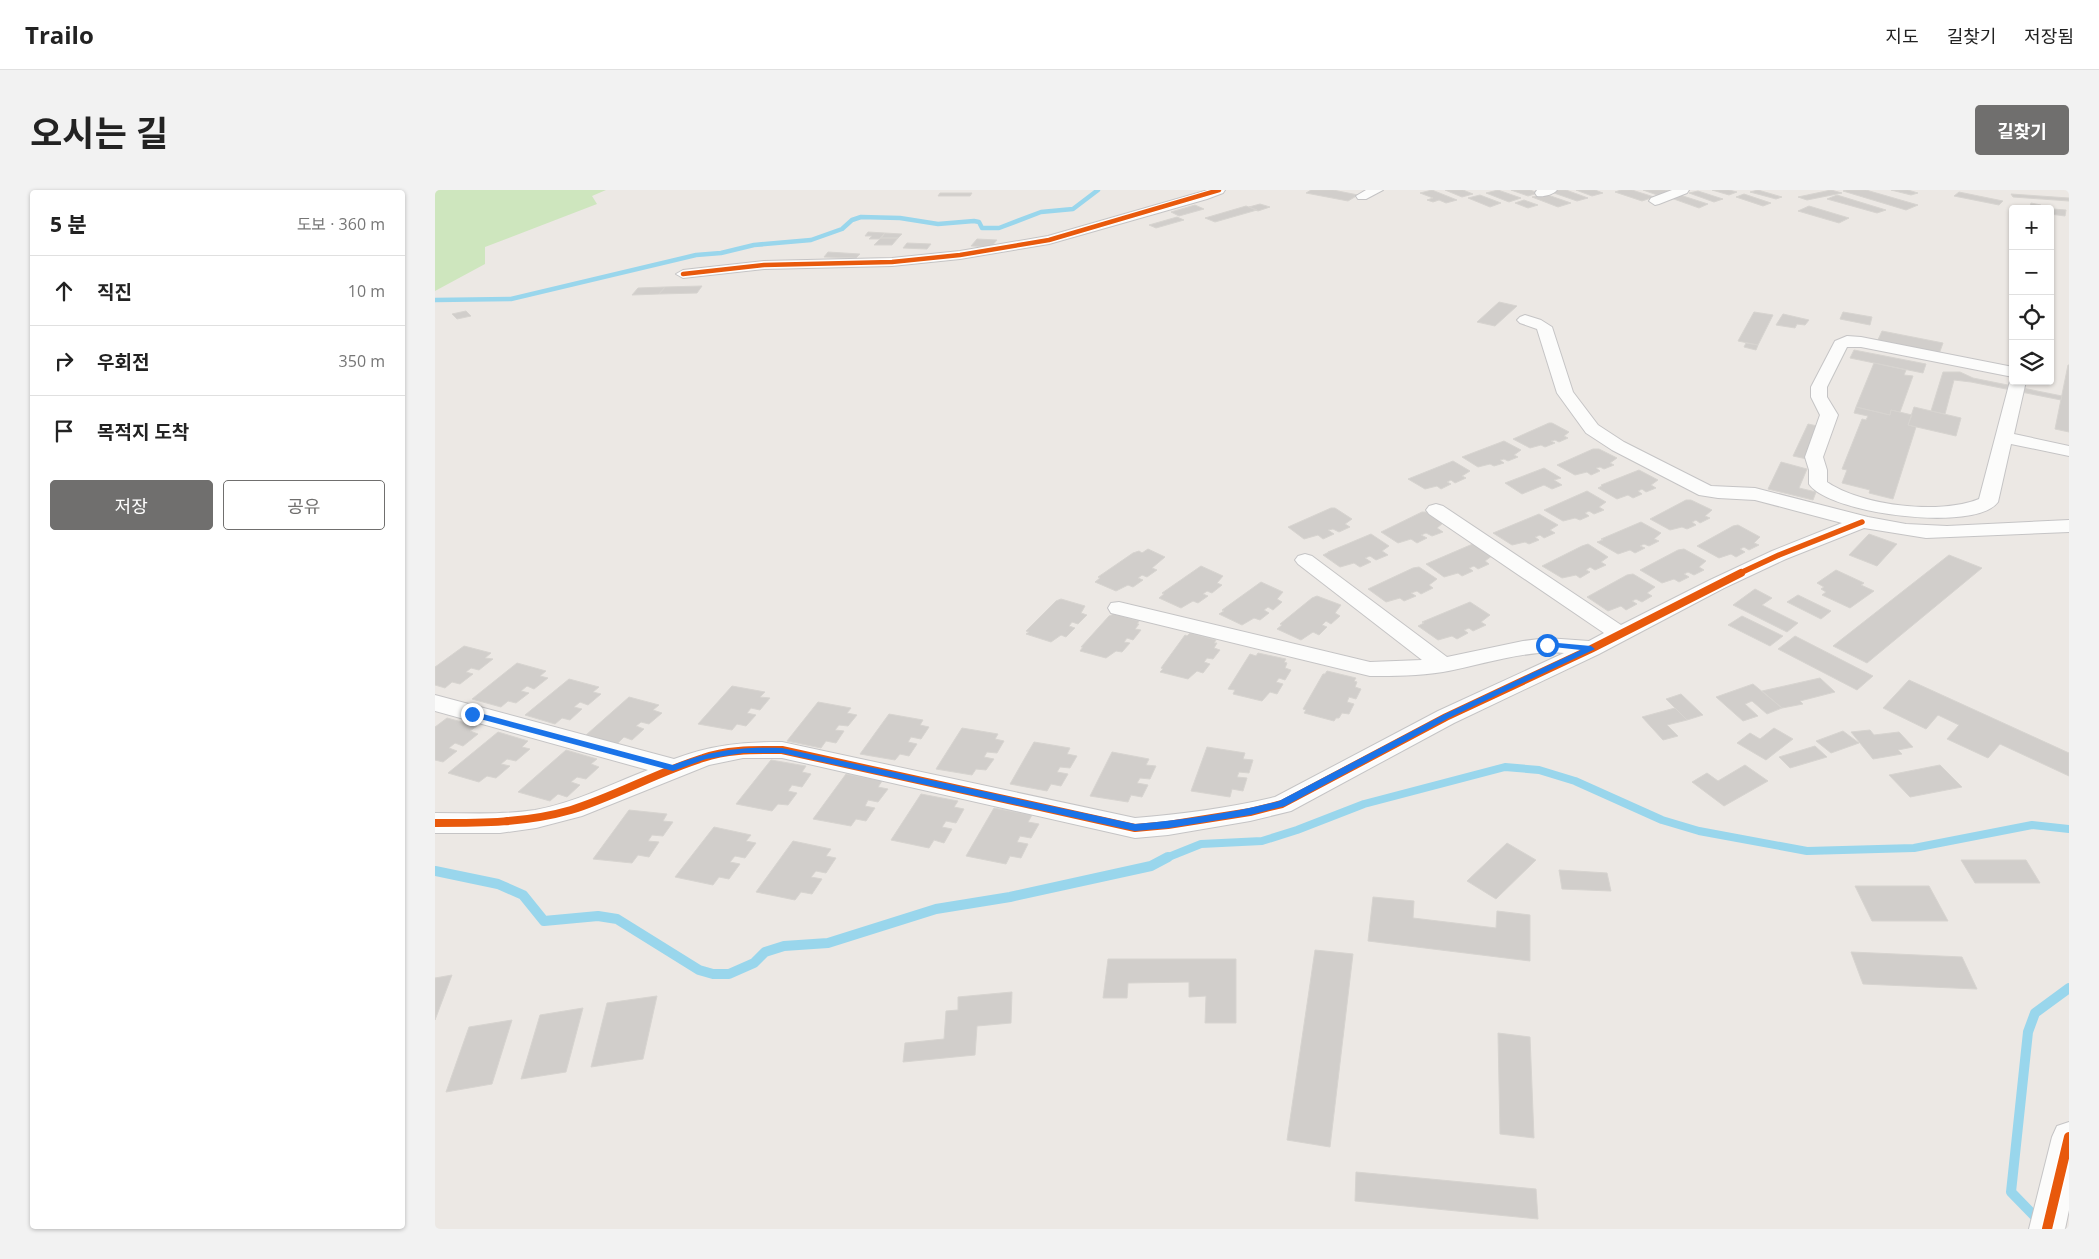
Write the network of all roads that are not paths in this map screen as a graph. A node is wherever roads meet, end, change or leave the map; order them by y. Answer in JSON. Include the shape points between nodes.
{"nodes":[{"id":1,"x":1219,"y":190,"type":"edge"},
{"id":2,"x":1377,"y":190,"type":"edge"},
{"id":3,"x":1683,"y":190,"type":"edge"},
{"id":4,"x":1362,"y":196,"type":"dead end"},
{"id":5,"x":1655,"y":200,"type":"dead end"},
{"id":6,"x":683,"y":274,"type":"dead end"},
{"id":7,"x":1525,"y":320,"type":"dead end"},
{"id":8,"x":2009,"y":371,"type":"edge"},
{"id":9,"x":2017,"y":385,"type":"edge"},
{"id":10,"x":2005,"y":437,"type":"junction"},
{"id":11,"x":2069,"y":451,"type":"edge"},
{"id":12,"x":1437,"y":510,"type":"dead end"},
{"id":13,"x":1862,"y":522,"type":"junction"},
{"id":14,"x":2069,"y":526,"type":"edge"},
{"id":15,"x":1305,"y":560,"type":"dead end"},
{"id":16,"x":1119,"y":608,"type":"dead end"},
{"id":17,"x":1620,"y":634,"type":"junction"},
{"id":18,"x":1591,"y":649,"type":"junction"},
{"id":19,"x":1443,"y":665,"type":"junction"},
{"id":20,"x":435,"y":703,"type":"edge"},
{"id":21,"x":673,"y":768,"type":"junction"},
{"id":22,"x":435,"y":824,"type":"edge"},
{"id":23,"x":2069,"y":1137,"type":"edge"},
{"id":24,"x":2049,"y":1217,"type":"edge"}],
"edges":[{"from":1,"to":6,"type":"street","via":[[1049,240],[989,251],[892,262],[764,265]]},
{"from":2,"to":4,"type":"street"},
{"from":3,"to":5,"type":"street"},
{"from":7,"to":13,"type":"street","via":[[1541,325],[1547,332],[1565,393],[1575,407],[1592,428],[1618,446],[1706,491],[1753,494]]},
{"from":8,"to":10,"type":"street","via":[[1861,342],[1841,344],[1819,387],[1819,397],[1829,415],[1814,458],[1818,484],[1835,495],[1906,512],[1979,507],[1988,502]]},
{"from":9,"to":10,"type":"street"},
{"from":10,"to":11,"type":"street"},
{"from":12,"to":17,"type":"street"},
{"from":13,"to":14,"type":"street","via":[[1907,530],[1945,532]]},
{"from":13,"to":17,"type":"street","via":[[1779,555]]},
{"from":15,"to":19,"type":"street"},
{"from":16,"to":19,"type":"street","via":[[1370,669]]},
{"from":17,"to":18,"type":"street"},
{"from":18,"to":19,"type":"street","via":[[1547,645]]},
{"from":18,"to":21,"type":"street","via":[[1446,716],[1282,804],[1169,825],[1135,828],[782,750],[743,750],[704,757]]},
{"from":20,"to":21,"type":"street"},
{"from":21,"to":22,"type":"street","via":[[573,809],[536,819]]},
{"from":23,"to":24,"type":"street"}]}
